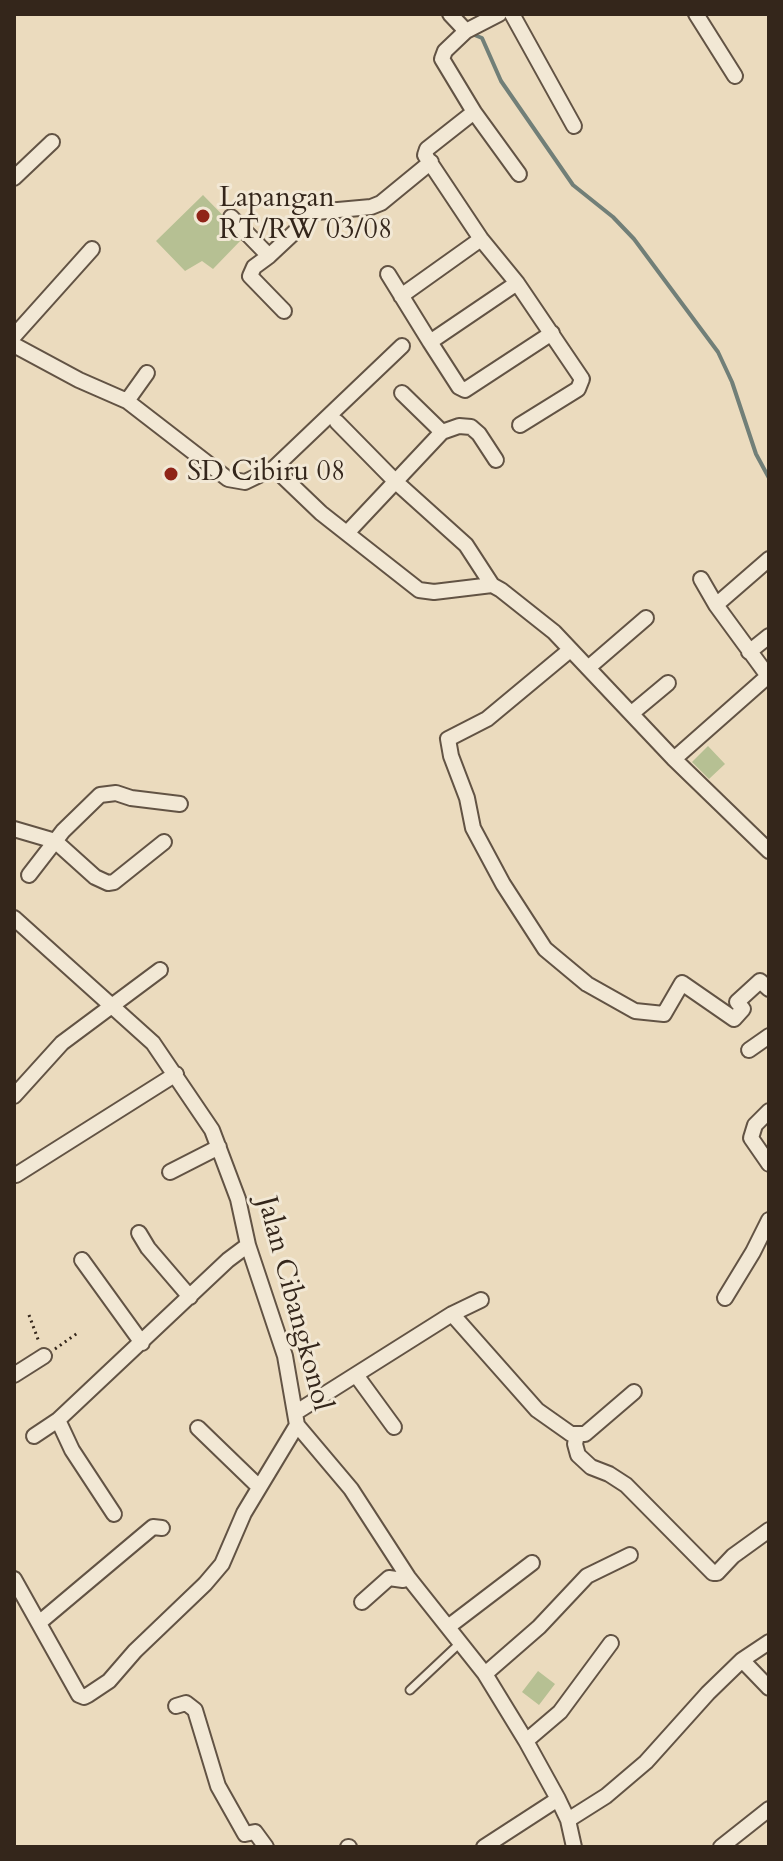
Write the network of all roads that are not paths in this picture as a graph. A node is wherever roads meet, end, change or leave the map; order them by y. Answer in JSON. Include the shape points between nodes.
{"nodes":[{"id":1,"x":450,"y":14,"type":"edge"},
{"id":2,"x":499,"y":14,"type":"edge"},
{"id":3,"x":512,"y":14,"type":"edge"},
{"id":4,"x":696,"y":14,"type":"edge"},
{"id":5,"x":466,"y":31,"type":"junction"},
{"id":6,"x":735,"y":76,"type":"dead end"},
{"id":7,"x":474,"y":112,"type":"junction"},
{"id":8,"x":574,"y":126,"type":"dead end"},
{"id":9,"x":52,"y":142,"type":"dead end"},
{"id":10,"x":431,"y":162,"type":"junction"},
{"id":11,"x":519,"y":174,"type":"dead end"},
{"id":12,"x":14,"y":178,"type":"edge"},
{"id":13,"x":231,"y":217,"type":"dead end"},
{"id":14,"x":481,"y":239,"type":"junction"},
{"id":15,"x":92,"y":249,"type":"dead end"},
{"id":16,"x":269,"y":256,"type":"junction"},
{"id":17,"x":388,"y":274,"type":"dead end"},
{"id":18,"x":517,"y":283,"type":"junction"},
{"id":19,"x":401,"y":296,"type":"junction"},
{"id":20,"x":284,"y":311,"type":"dead end"},
{"id":21,"x":552,"y":333,"type":"junction"},
{"id":22,"x":14,"y":336,"type":"edge"},
{"id":23,"x":430,"y":342,"type":"junction"},
{"id":24,"x":14,"y":345,"type":"edge"},
{"id":25,"x":402,"y":346,"type":"dead end"},
{"id":26,"x":147,"y":373,"type":"dead end"},
{"id":27,"x":402,"y":393,"type":"dead end"},
{"id":28,"x":127,"y":401,"type":"junction"},
{"id":29,"x":337,"y":422,"type":"dead end"},
{"id":30,"x":520,"y":425,"type":"dead end"},
{"id":31,"x":442,"y":432,"type":"junction"},
{"id":32,"x":496,"y":460,"type":"dead end"},
{"id":33,"x":274,"y":468,"type":"junction"},
{"id":34,"x":396,"y":482,"type":"junction"},
{"id":35,"x":347,"y":533,"type":"junction"},
{"id":36,"x":769,"y":559,"type":"edge"},
{"id":37,"x":701,"y":579,"type":"dead end"},
{"id":38,"x":492,"y":585,"type":"junction"},
{"id":39,"x":716,"y":605,"type":"junction"},
{"id":40,"x":646,"y":618,"type":"dead end"},
{"id":41,"x":769,"y":636,"type":"edge"},
{"id":42,"x":570,"y":650,"type":"junction"},
{"id":43,"x":749,"y":652,"type":"junction"},
{"id":44,"x":588,"y":668,"type":"junction"},
{"id":45,"x":668,"y":683,"type":"dead end"},
{"id":46,"x":764,"y":688,"type":"edge"},
{"id":47,"x":632,"y":713,"type":"junction"},
{"id":48,"x":674,"y":759,"type":"junction"},
{"id":49,"x":180,"y":804,"type":"dead end"},
{"id":50,"x":14,"y":829,"type":"edge"},
{"id":51,"x":55,"y":841,"type":"junction"},
{"id":52,"x":164,"y":842,"type":"dead end"},
{"id":53,"x":769,"y":851,"type":"edge"},
{"id":54,"x":29,"y":875,"type":"dead end"},
{"id":55,"x":14,"y":918,"type":"edge"},
{"id":56,"x":160,"y":970,"type":"dead end"},
{"id":57,"x":769,"y":989,"type":"edge"},
{"id":58,"x":110,"y":1007,"type":"junction"},
{"id":59,"x":769,"y":1036,"type":"edge"},
{"id":60,"x":749,"y":1050,"type":"dead end"},
{"id":61,"x":176,"y":1074,"type":"junction"},
{"id":62,"x":14,"y":1096,"type":"edge"},
{"id":63,"x":769,"y":1111,"type":"edge"},
{"id":64,"x":219,"y":1147,"type":"junction"},
{"id":65,"x":769,"y":1164,"type":"edge"},
{"id":66,"x":170,"y":1172,"type":"dead end"},
{"id":67,"x":16,"y":1175,"type":"dead end"},
{"id":68,"x":769,"y":1220,"type":"edge"},
{"id":69,"x":139,"y":1233,"type":"dead end"},
{"id":70,"x":248,"y":1245,"type":"junction"},
{"id":71,"x":82,"y":1260,"type":"dead end"},
{"id":72,"x":190,"y":1297,"type":"junction"},
{"id":73,"x":725,"y":1298,"type":"dead end"},
{"id":74,"x":481,"y":1300,"type":"dead end"},
{"id":75,"x":452,"y":1314,"type":"junction"},
{"id":76,"x":142,"y":1343,"type":"junction"},
{"id":77,"x":44,"y":1356,"type":"road end"},
{"id":78,"x":14,"y":1375,"type":"edge"},
{"id":79,"x":356,"y":1375,"type":"junction"},
{"id":80,"x":634,"y":1392,"type":"dead end"},
{"id":81,"x":296,"y":1419,"type":"junction"},
{"id":82,"x":58,"y":1420,"type":"junction"},
{"id":83,"x":394,"y":1427,"type":"dead end"},
{"id":84,"x":198,"y":1428,"type":"dead end"},
{"id":85,"x":577,"y":1435,"type":"junction"},
{"id":86,"x":34,"y":1436,"type":"dead end"},
{"id":87,"x":259,"y":1487,"type":"junction"},
{"id":88,"x":114,"y":1514,"type":"dead end"},
{"id":89,"x":162,"y":1528,"type":"dead end"},
{"id":90,"x":769,"y":1530,"type":"edge"},
{"id":91,"x":630,"y":1555,"type":"dead end"},
{"id":92,"x":532,"y":1563,"type":"dead end"},
{"id":93,"x":408,"y":1577,"type":"junction"},
{"id":94,"x":14,"y":1579,"type":"edge"},
{"id":95,"x":362,"y":1602,"type":"dead end"},
{"id":96,"x":40,"y":1622,"type":"junction"},
{"id":97,"x":448,"y":1627,"type":"junction"},
{"id":98,"x":769,"y":1642,"type":"edge"},
{"id":99,"x":460,"y":1643,"type":"junction"},
{"id":100,"x":611,"y":1643,"type":"dead end"},
{"id":101,"x":742,"y":1660,"type":"junction"},
{"id":102,"x":485,"y":1674,"type":"junction"},
{"id":103,"x":769,"y":1688,"type":"edge"},
{"id":104,"x":410,"y":1690,"type":"dead end"},
{"id":105,"x":176,"y":1706,"type":"dead end"},
{"id":106,"x":526,"y":1741,"type":"junction"},
{"id":107,"x":558,"y":1799,"type":"junction"},
{"id":108,"x":769,"y":1809,"type":"edge"},
{"id":109,"x":568,"y":1820,"type":"junction"},
{"id":110,"x":266,"y":1847,"type":"edge"},
{"id":111,"x":484,"y":1847,"type":"edge"},
{"id":112,"x":574,"y":1847,"type":"edge"},
{"id":113,"x":721,"y":1847,"type":"edge"}],
"edges":[{"from":1,"to":5,"type":"street"},
{"from":2,"to":5,"type":"street"},
{"from":3,"to":8,"type":"street"},
{"from":4,"to":6,"type":"street"},
{"from":5,"to":7,"type":"street","via":[[442,59]]},
{"from":7,"to":10,"type":"street","via":[[427,149]]},
{"from":7,"to":11,"type":"street"},
{"from":9,"to":12,"type":"street"},
{"from":10,"to":14,"type":"street"},
{"from":10,"to":16,"type":"street","via":[[381,203],[316,212]]},
{"from":13,"to":16,"type":"street"},
{"from":14,"to":18,"type":"street"},
{"from":14,"to":19,"type":"street"},
{"from":15,"to":22,"type":"street"},
{"from":16,"to":20,"type":"street","via":[[250,276]]},
{"from":17,"to":19,"type":"street"},
{"from":18,"to":21,"type":"street"},
{"from":18,"to":23,"type":"street"},
{"from":19,"to":23,"type":"street"},
{"from":21,"to":23,"type":"street","via":[[463,390]]},
{"from":21,"to":30,"type":"street","via":[[582,382]]},
{"from":24,"to":28,"type":"street"},
{"from":25,"to":33,"type":"street"},
{"from":26,"to":28,"type":"street"},
{"from":27,"to":31,"type":"street"},
{"from":28,"to":33,"type":"street","via":[[228,479],[245,482]]},
{"from":29,"to":34,"type":"street"},
{"from":31,"to":32,"type":"street","via":[[471,427]]},
{"from":31,"to":34,"type":"street"},
{"from":33,"to":35,"type":"street"},
{"from":34,"to":35,"type":"street"},
{"from":34,"to":38,"type":"street","via":[[466,545]]},
{"from":35,"to":38,"type":"street","via":[[419,590]]},
{"from":36,"to":39,"type":"street"},
{"from":37,"to":39,"type":"street"},
{"from":38,"to":42,"type":"street","via":[[538,618]]},
{"from":39,"to":43,"type":"street"},
{"from":40,"to":44,"type":"street"},
{"from":41,"to":43,"type":"street"},
{"from":42,"to":44,"type":"street"},
{"from":42,"to":57,"type":"street","via":[[487,719],[448,739],[473,828],[503,884],[545,949],[587,984],[635,1011],[664,1014],[682,983],[734,1019],[743,1009],[737,1002],[760,981]]},
{"from":43,"to":46,"type":"street","via":[[767,673]]},
{"from":44,"to":47,"type":"street"},
{"from":45,"to":47,"type":"street"},
{"from":46,"to":48,"type":"street"},
{"from":47,"to":48,"type":"street"},
{"from":48,"to":53,"type":"street"},
{"from":49,"to":51,"type":"street","via":[[100,795]]},
{"from":50,"to":51,"type":"street"},
{"from":51,"to":52,"type":"street","via":[[108,883]]},
{"from":51,"to":54,"type":"street"},
{"from":55,"to":58,"type":"street","name":"Jalan Cibangkonol"},
{"from":56,"to":58,"type":"street"},
{"from":58,"to":61,"type":"street","name":"Jalan Cibangkonol","via":[[153,1043]]},
{"from":58,"to":62,"type":"street","via":[[62,1043]]},
{"from":59,"to":60,"type":"street"},
{"from":61,"to":64,"type":"street","name":"Jalan Cibangkonol"},
{"from":61,"to":67,"type":"street"},
{"from":63,"to":65,"type":"street","via":[[751,1138]]},
{"from":64,"to":66,"type":"street"},
{"from":64,"to":70,"type":"street","name":"Jalan Cibangkonol"},
{"from":68,"to":73,"type":"street"},
{"from":69,"to":72,"type":"street"},
{"from":70,"to":72,"type":"street"},
{"from":70,"to":81,"type":"street","name":"Jalan Cibangkonol","via":[[285,1356]]},
{"from":71,"to":76,"type":"street"},
{"from":72,"to":76,"type":"street"},
{"from":74,"to":75,"type":"street"},
{"from":75,"to":79,"type":"street"},
{"from":75,"to":85,"type":"street","via":[[537,1410]]},
{"from":76,"to":82,"type":"street"},
{"from":77,"to":78,"type":"street"},
{"from":79,"to":81,"type":"street"},
{"from":79,"to":83,"type":"street"},
{"from":80,"to":85,"type":"street","via":[[585,1434]]},
{"from":81,"to":87,"type":"street"},
{"from":81,"to":93,"type":"street","name":"Jalan Cibangkonol","via":[[351,1489]]},
{"from":82,"to":86,"type":"street"},
{"from":82,"to":88,"type":"street"},
{"from":84,"to":87,"type":"street"},
{"from":85,"to":90,"type":"street","via":[[578,1455],[626,1485],[713,1573]]},
{"from":87,"to":96,"type":"street","via":[[222,1564],[100,1688],[79,1695]]},
{"from":89,"to":96,"type":"street","via":[[153,1527]]},
{"from":91,"to":102,"type":"street","via":[[587,1576]]},
{"from":92,"to":97,"type":"street"},
{"from":93,"to":95,"type":"street","via":[[389,1578]]},
{"from":93,"to":97,"type":"street","name":"Jalan Cibangkonol"},
{"from":94,"to":96,"type":"street"},
{"from":97,"to":99,"type":"street","name":"Jalan Cibangkonol"},
{"from":98,"to":101,"type":"street"},
{"from":99,"to":102,"type":"street","name":"Jalan Cibangkonol"},
{"from":99,"to":104,"type":"lane"},
{"from":100,"to":106,"type":"street","via":[[560,1712]]},
{"from":101,"to":103,"type":"street"},
{"from":101,"to":109,"type":"street","via":[[646,1762]]},
{"from":102,"to":106,"type":"street","name":"Jalan Cibangkonol"},
{"from":105,"to":110,"type":"street","via":[[186,1703],[195,1710],[218,1786],[245,1834],[255,1832]]},
{"from":106,"to":107,"type":"street","name":"Jalan Cibangkonol"},
{"from":107,"to":109,"type":"street","name":"Jalan Cibangkonol"},
{"from":107,"to":111,"type":"street"},
{"from":108,"to":113,"type":"street"},
{"from":109,"to":112,"type":"street","name":"Jalan Cibangkonol"}]}
